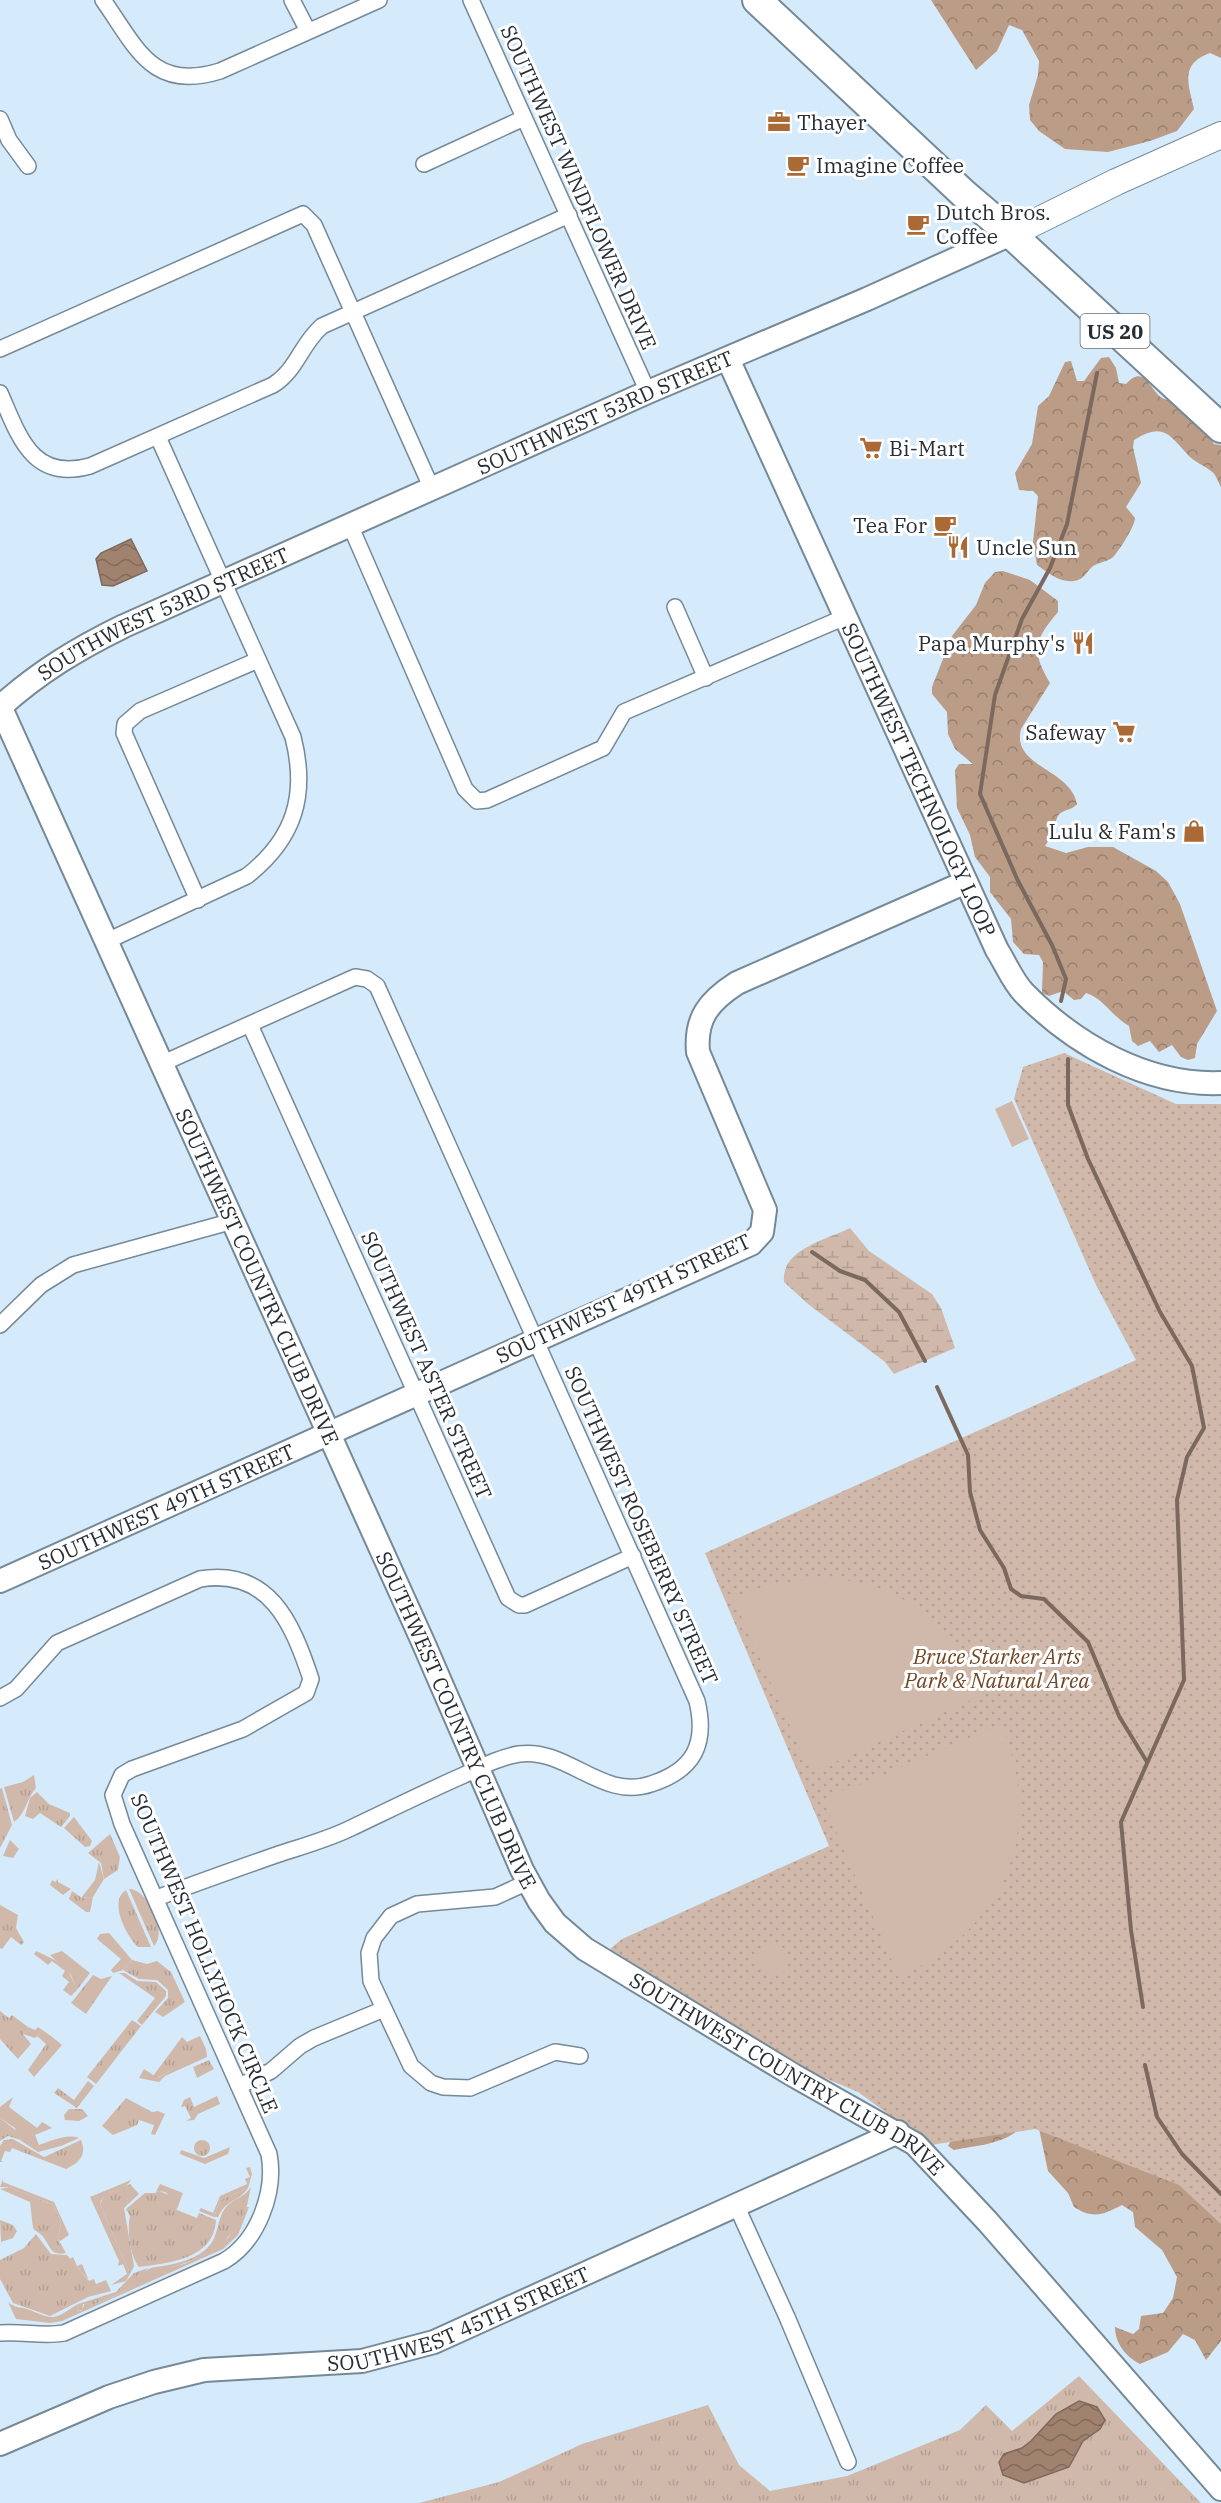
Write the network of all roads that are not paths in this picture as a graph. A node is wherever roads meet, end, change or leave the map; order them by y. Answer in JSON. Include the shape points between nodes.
{"nodes":[{"id":1,"x":104,"y":0,"type":"edge"},
{"id":2,"x":292,"y":0,"type":"edge"},
{"id":3,"x":379,"y":0,"type":"edge"},
{"id":4,"x":471,"y":0,"type":"edge"},
{"id":5,"x":757,"y":0,"type":"edge"},
{"id":6,"x":308,"y":31,"type":"junction"},
{"id":7,"x":524,"y":117,"type":"junction"},
{"id":8,"x":0,"y":119,"type":"edge"},
{"id":9,"x":1221,"y":135,"type":"edge"},
{"id":10,"x":424,"y":164,"type":"dead end"},
{"id":11,"x":28,"y":166,"type":"dead end"},
{"id":12,"x":569,"y":215,"type":"junction"},
{"id":13,"x":1011,"y":234,"type":"junction"},
{"id":14,"x":352,"y":312,"type":"junction"},
{"id":15,"x":0,"y":349,"type":"edge"},
{"id":16,"x":728,"y":359,"type":"junction"},
{"id":17,"x":648,"y":392,"type":"junction"},
{"id":18,"x":0,"y":393,"type":"edge"},
{"id":19,"x":1219,"y":424,"type":"edge"},
{"id":20,"x":158,"y":437,"type":"junction"},
{"id":21,"x":432,"y":489,"type":"junction"},
{"id":22,"x":350,"y":525,"type":"junction"},
{"id":23,"x":224,"y":582,"type":"junction"},
{"id":24,"x":675,"y":607,"type":"dead end"},
{"id":25,"x":845,"y":617,"type":"junction"},
{"id":26,"x":258,"y":660,"type":"junction"},
{"id":27,"x":706,"y":678,"type":"junction"},
{"id":28,"x":0,"y":707,"type":"edge"},
{"id":29,"x":966,"y":882,"type":"junction"},
{"id":30,"x":198,"y":900,"type":"junction"},
{"id":31,"x":107,"y":941,"type":"junction"},
{"id":32,"x":250,"y":1025,"type":"junction"},
{"id":33,"x":161,"y":1064,"type":"junction"},
{"id":34,"x":1221,"y":1083,"type":"edge"},
{"id":35,"x":232,"y":1221,"type":"junction"},
{"id":36,"x":0,"y":1325,"type":"edge"},
{"id":37,"x":536,"y":1338,"type":"junction"},
{"id":38,"x":416,"y":1393,"type":"junction"},
{"id":39,"x":328,"y":1432,"type":"junction"},
{"id":40,"x":633,"y":1556,"type":"junction"},
{"id":41,"x":0,"y":1581,"type":"edge"},
{"id":42,"x":0,"y":1698,"type":"edge"},
{"id":43,"x":477,"y":1769,"type":"junction"},
{"id":44,"x":528,"y":1882,"type":"junction"},
{"id":45,"x":157,"y":1898,"type":"junction"},
{"id":46,"x":384,"y":2009,"type":"junction"},
{"id":47,"x":580,"y":2056,"type":"dead end"},
{"id":48,"x":239,"y":2086,"type":"junction"},
{"id":49,"x":898,"y":2132,"type":"junction"},
{"id":50,"x":736,"y":2205,"type":"junction"},
{"id":51,"x":0,"y":2333,"type":"edge"},
{"id":52,"x":0,"y":2444,"type":"edge"},
{"id":53,"x":848,"y":2462,"type":"dead end"},
{"id":54,"x":1221,"y":2489,"type":"edge"}],
"edges":[{"from":1,"to":6,"type":"street","via":[[146,60],[169,76],[197,78],[220,71]]},
{"from":2,"to":6,"type":"street"},
{"from":3,"to":6,"type":"street"},
{"from":4,"to":7,"type":"street","name":"SOUTHWEST WINDFLOWER DRIVE"},
{"from":5,"to":13,"type":"highway","number":"US 20"},
{"from":7,"to":10,"type":"street"},
{"from":7,"to":12,"type":"street","name":"SOUTHWEST WINDFLOWER DRIVE"},
{"from":8,"to":11,"type":"street","via":[[9,140]]},
{"from":9,"to":13,"type":"main road","name":"SOUTHWEST 53RD STREET"},
{"from":12,"to":14,"type":"street"},
{"from":12,"to":17,"type":"street","name":"SOUTHWEST WINDFLOWER DRIVE"},
{"from":13,"to":16,"type":"street","name":"SOUTHWEST 53RD STREET"},
{"from":13,"to":19,"type":"highway","number":"US 20"},
{"from":14,"to":15,"type":"street","via":[[314,225],[303,214]]},
{"from":14,"to":20,"type":"street","via":[[310,336],[294,366],[278,382]]},
{"from":14,"to":21,"type":"street"},
{"from":16,"to":17,"type":"street","name":"SOUTHWEST 53RD STREET"},
{"from":16,"to":25,"type":"street","name":"SOUTHWEST TECHNOLOGY LOOP"},
{"from":17,"to":21,"type":"street","name":"SOUTHWEST 53RD STREET"},
{"from":18,"to":20,"type":"street","via":[[30,453],[60,470],[90,466]]},
{"from":20,"to":23,"type":"street"},
{"from":21,"to":22,"type":"street","name":"SOUTHWEST 53RD STREET"},
{"from":22,"to":23,"type":"street","name":"SOUTHWEST 53RD STREET"},
{"from":22,"to":27,"type":"street","via":[[465,789],[477,801],[603,748],[624,712]]},
{"from":23,"to":26,"type":"street"},
{"from":23,"to":28,"type":"street","name":"SOUTHWEST 53RD STREET","via":[[68,654],[31,679]]},
{"from":24,"to":27,"type":"street"},
{"from":25,"to":27,"type":"street"},
{"from":25,"to":29,"type":"street","name":"SOUTHWEST TECHNOLOGY LOOP"},
{"from":26,"to":30,"type":"street","via":[[293,737],[299,796],[285,835],[263,864]]},
{"from":26,"to":30,"type":"street","via":[[140,711],[125,724],[124,733]]},
{"from":28,"to":31,"type":"street","name":"SOUTHWEST COUNTRY CLUB DRIVE"},
{"from":29,"to":34,"type":"street","name":"SOUTHWEST TECHNOLOGY LOOP","via":[[997,950],[1023,992],[1058,1023],[1102,1054],[1154,1074]]},
{"from":29,"to":37,"type":"street","name":"SOUTHWEST 49TH STREET","via":[[737,983],[709,1004],[698,1026],[698,1052],[765,1210],[762,1232],[751,1244],[734,1252]]},
{"from":30,"to":31,"type":"street"},
{"from":31,"to":33,"type":"street","name":"SOUTHWEST COUNTRY CLUB DRIVE"},
{"from":32,"to":33,"type":"street","name":"SOUTHWEST ROSEBERRY STREET"},
{"from":32,"to":37,"type":"street","name":"SOUTHWEST ROSEBERRY STREET","via":[[355,977],[373,982]]},
{"from":32,"to":38,"type":"street","name":"SOUTHWEST ASTER STREET"},
{"from":33,"to":35,"type":"street","name":"SOUTHWEST COUNTRY CLUB DRIVE"},
{"from":35,"to":36,"type":"street","via":[[73,1265],[33,1292]]},
{"from":35,"to":39,"type":"street","name":"SOUTHWEST COUNTRY CLUB DRIVE"},
{"from":37,"to":38,"type":"street","name":"SOUTHWEST 49TH STREET"},
{"from":37,"to":40,"type":"street","name":"SOUTHWEST ROSEBERRY STREET"},
{"from":38,"to":39,"type":"street","name":"SOUTHWEST 49TH STREET"},
{"from":38,"to":40,"type":"street","name":"SOUTHWEST ASTER STREET","via":[[512,1602],[525,1605]]},
{"from":39,"to":41,"type":"street","name":"SOUTHWEST 49TH STREET"},
{"from":39,"to":43,"type":"street","name":"SOUTHWEST COUNTRY CLUB DRIVE"},
{"from":40,"to":43,"type":"street","name":"SOUTHWEST ROSEBERRY STREET","via":[[697,1701],[702,1728],[695,1752],[674,1774],[651,1785],[626,1789],[538,1753],[517,1754]]},
{"from":42,"to":45,"type":"street","name":"SOUTHWEST HOLLYHOCK CIRCLE","via":[[16,1689],[57,1643],[200,1579],[234,1578],[261,1589],[276,1604],[311,1678],[306,1693],[243,1729],[132,1769],[116,1784],[113,1802]]},
{"from":43,"to":44,"type":"street","name":"SOUTHWEST COUNTRY CLUB DRIVE"},
{"from":43,"to":45,"type":"street","name":"SOUTHWEST ROSEBERRY STREET","via":[[335,1834]]},
{"from":44,"to":46,"type":"street","via":[[495,1897],[417,1904],[391,1916],[374,1938],[369,1953],[371,1981]]},
{"from":44,"to":49,"type":"street","name":"SOUTHWEST COUNTRY CLUB DRIVE","via":[[555,1923],[585,1949],[793,2075]]},
{"from":45,"to":48,"type":"street","name":"SOUTHWEST HOLLYHOCK CIRCLE"},
{"from":46,"to":47,"type":"street","via":[[411,2066],[443,2087],[470,2088],[555,2052]]},
{"from":46,"to":48,"type":"street","via":[[314,2038],[271,2071]]},
{"from":48,"to":51,"type":"street","name":"SOUTHWEST HOLLYHOCK CIRCLE","via":[[271,2167],[268,2190],[246,2244],[224,2261],[64,2332]]},
{"from":49,"to":50,"type":"street","name":"SOUTHWEST 45TH STREET"},
{"from":49,"to":54,"type":"street","name":"SOUTHWEST COUNTRY CLUB DRIVE","via":[[988,2222]]},
{"from":50,"to":52,"type":"street","name":"SOUTHWEST 45TH STREET","via":[[434,2342],[362,2361],[204,2370],[109,2397]]},
{"from":50,"to":53,"type":"street"}]}
